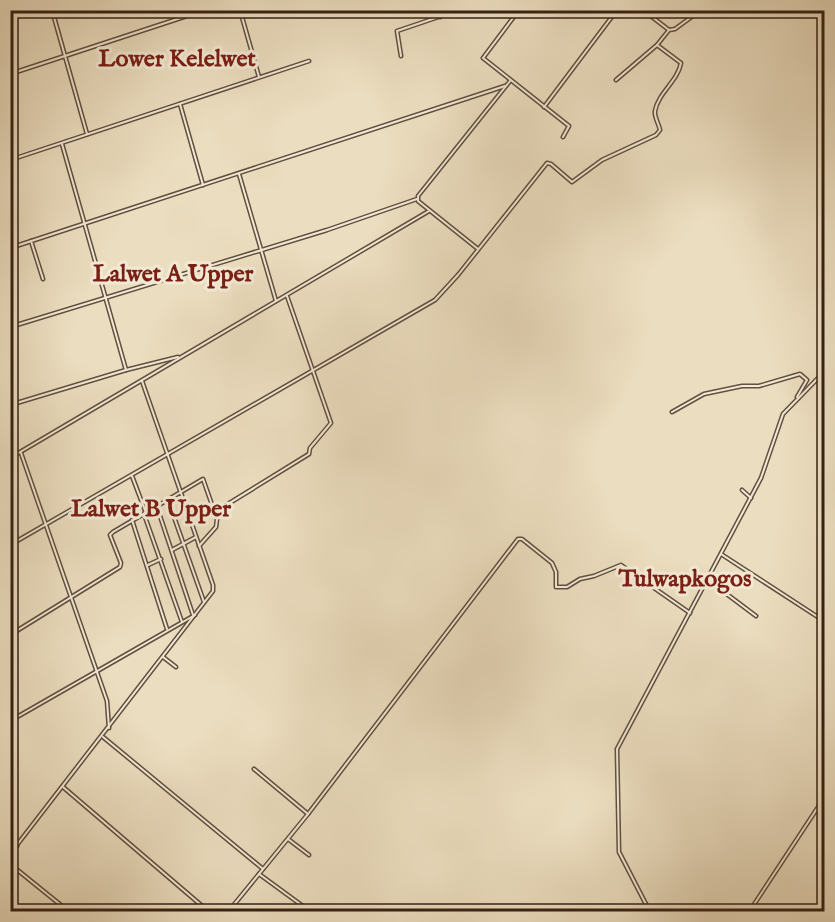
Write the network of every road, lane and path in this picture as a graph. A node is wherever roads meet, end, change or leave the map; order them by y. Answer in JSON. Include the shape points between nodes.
{"nodes":[{"id":1,"x":52,"y":10,"type":"edge"},
{"id":2,"x":205,"y":10,"type":"edge"},
{"id":3,"x":240,"y":10,"type":"edge"},
{"id":4,"x":439,"y":10,"type":"edge"},
{"id":5,"x":459,"y":10,"type":"edge"},
{"id":6,"x":519,"y":10,"type":"edge"},
{"id":7,"x":617,"y":10,"type":"edge"},
{"id":8,"x":643,"y":10,"type":"edge"},
{"id":9,"x":701,"y":10,"type":"edge"},
{"id":10,"x":440,"y":16,"type":"junction"},
{"id":11,"x":669,"y":30,"type":"junction"},
{"id":12,"x":657,"y":45,"type":"junction"},
{"id":13,"x":401,"y":56,"type":"dead end"},
{"id":14,"x":65,"y":57,"type":"junction"},
{"id":15,"x":309,"y":61,"type":"dead end"},
{"id":16,"x":10,"y":74,"type":"edge"},
{"id":17,"x":259,"y":77,"type":"junction"},
{"id":18,"x":616,"y":80,"type":"dead end"},
{"id":19,"x":510,"y":81,"type":"junction"},
{"id":20,"x":505,"y":86,"type":"junction"},
{"id":21,"x":179,"y":103,"type":"junction"},
{"id":22,"x":544,"y":107,"type":"junction"},
{"id":23,"x":87,"y":134,"type":"junction"},
{"id":24,"x":563,"y":137,"type":"dead end"},
{"id":25,"x":62,"y":143,"type":"junction"},
{"id":26,"x":10,"y":160,"type":"edge"},
{"id":27,"x":239,"y":173,"type":"junction"},
{"id":28,"x":203,"y":185,"type":"junction"},
{"id":29,"x":417,"y":200,"type":"junction"},
{"id":30,"x":429,"y":211,"type":"junction"},
{"id":31,"x":84,"y":225,"type":"junction"},
{"id":32,"x":31,"y":242,"type":"junction"},
{"id":33,"x":10,"y":248,"type":"edge"},
{"id":34,"x":261,"y":249,"type":"junction"},
{"id":35,"x":478,"y":249,"type":"junction"},
{"id":36,"x":43,"y":279,"type":"dead end"},
{"id":37,"x":287,"y":296,"type":"junction"},
{"id":38,"x":105,"y":297,"type":"junction"},
{"id":39,"x":276,"y":301,"type":"junction"},
{"id":40,"x":10,"y":327,"type":"edge"},
{"id":41,"x":181,"y":357,"type":"junction"},
{"id":42,"x":312,"y":369,"type":"junction"},
{"id":43,"x":126,"y":370,"type":"junction"},
{"id":44,"x":825,"y":372,"type":"edge"},
{"id":45,"x":142,"y":381,"type":"junction"},
{"id":46,"x":796,"y":398,"type":"junction"},
{"id":47,"x":10,"y":405,"type":"edge"},
{"id":48,"x":672,"y":411,"type":"dead end"},
{"id":49,"x":21,"y":453,"type":"junction"},
{"id":50,"x":168,"y":454,"type":"junction"},
{"id":51,"x":10,"y":458,"type":"edge"},
{"id":52,"x":131,"y":475,"type":"junction"},
{"id":53,"x":742,"y":490,"type":"dead end"},
{"id":54,"x":181,"y":492,"type":"junction"},
{"id":55,"x":751,"y":498,"type":"junction"},
{"id":56,"x":168,"y":500,"type":"junction"},
{"id":57,"x":156,"y":507,"type":"junction"},
{"id":58,"x":215,"y":512,"type":"junction"},
{"id":59,"x":145,"y":513,"type":"junction"},
{"id":60,"x":132,"y":520,"type":"junction"},
{"id":61,"x":46,"y":525,"type":"junction"},
{"id":62,"x":196,"y":537,"type":"junction"},
{"id":63,"x":183,"y":544,"type":"junction"},
{"id":64,"x":10,"y":545,"type":"edge"},
{"id":65,"x":199,"y":547,"type":"junction"},
{"id":66,"x":171,"y":550,"type":"junction"},
{"id":67,"x":721,"y":554,"type":"junction"},
{"id":68,"x":160,"y":560,"type":"junction"},
{"id":69,"x":148,"y":566,"type":"junction"},
{"id":70,"x":708,"y":579,"type":"junction"},
{"id":71,"x":70,"y":598,"type":"junction"},
{"id":72,"x":204,"y":602,"type":"junction"},
{"id":73,"x":690,"y":613,"type":"junction"},
{"id":74,"x":194,"y":615,"type":"junction"},
{"id":75,"x":756,"y":616,"type":"dead end"},
{"id":76,"x":825,"y":621,"type":"edge"},
{"id":77,"x":182,"y":622,"type":"junction"},
{"id":78,"x":167,"y":630,"type":"junction"},
{"id":79,"x":10,"y":635,"type":"edge"},
{"id":80,"x":163,"y":657,"type":"junction"},
{"id":81,"x":176,"y":668,"type":"dead end"},
{"id":82,"x":97,"y":671,"type":"junction"},
{"id":83,"x":10,"y":721,"type":"edge"},
{"id":84,"x":109,"y":728,"type":"junction"},
{"id":85,"x":102,"y":736,"type":"junction"},
{"id":86,"x":254,"y":769,"type":"dead end"},
{"id":87,"x":63,"y":787,"type":"junction"},
{"id":88,"x":825,"y":798,"type":"edge"},
{"id":89,"x":308,"y":814,"type":"junction"},
{"id":90,"x":10,"y":832,"type":"edge"},
{"id":91,"x":288,"y":839,"type":"junction"},
{"id":92,"x":17,"y":846,"type":"junction"},
{"id":93,"x":10,"y":854,"type":"edge"},
{"id":94,"x":309,"y":855,"type":"dead end"},
{"id":95,"x":10,"y":864,"type":"edge"},
{"id":96,"x":262,"y":869,"type":"junction"},
{"id":97,"x":259,"y":874,"type":"junction"},
{"id":98,"x":10,"y":905,"type":"edge"},
{"id":99,"x":62,"y":906,"type":"dead end"},
{"id":100,"x":208,"y":911,"type":"edge"},
{"id":101,"x":19,"y":912,"type":"edge"},
{"id":102,"x":228,"y":912,"type":"edge"},
{"id":103,"x":311,"y":912,"type":"edge"},
{"id":104,"x":650,"y":912,"type":"edge"},
{"id":105,"x":749,"y":912,"type":"edge"}],
"edges":[{"from":1,"to":14,"type":"street"},
{"from":2,"to":14,"type":"street"},
{"from":3,"to":17,"type":"street"},
{"from":4,"to":10,"type":"street"},
{"from":5,"to":10,"type":"street"},
{"from":6,"to":19,"type":"street","via":[[484,56]]},
{"from":7,"to":22,"type":"street"},
{"from":8,"to":11,"type":"street"},
{"from":9,"to":11,"type":"street"},
{"from":10,"to":13,"type":"street","via":[[397,31]]},
{"from":11,"to":12,"type":"street"},
{"from":12,"to":18,"type":"street"},
{"from":12,"to":35,"type":"street","via":[[681,65],[657,103],[658,133],[599,162],[572,182],[547,163]]},
{"from":14,"to":16,"type":"street"},
{"from":14,"to":23,"type":"street"},
{"from":15,"to":17,"type":"street"},
{"from":17,"to":21,"type":"street"},
{"from":19,"to":20,"type":"street"},
{"from":19,"to":22,"type":"street"},
{"from":20,"to":27,"type":"street"},
{"from":20,"to":29,"type":"street"},
{"from":21,"to":23,"type":"street"},
{"from":21,"to":28,"type":"street"},
{"from":22,"to":24,"type":"street","via":[[569,126]]},
{"from":23,"to":25,"type":"street"},
{"from":25,"to":26,"type":"street"},
{"from":25,"to":31,"type":"street"},
{"from":27,"to":28,"type":"street"},
{"from":27,"to":34,"type":"street"},
{"from":28,"to":31,"type":"street"},
{"from":29,"to":30,"type":"street"},
{"from":29,"to":34,"type":"street"},
{"from":30,"to":35,"type":"street"},
{"from":30,"to":37,"type":"street"},
{"from":31,"to":32,"type":"street"},
{"from":31,"to":38,"type":"street"},
{"from":32,"to":33,"type":"street"},
{"from":32,"to":36,"type":"street"},
{"from":34,"to":38,"type":"street"},
{"from":34,"to":39,"type":"street"},
{"from":35,"to":42,"type":"street","via":[[435,300]]},
{"from":37,"to":39,"type":"street"},
{"from":37,"to":42,"type":"street"},
{"from":38,"to":40,"type":"street"},
{"from":38,"to":43,"type":"street"},
{"from":39,"to":41,"type":"street"},
{"from":41,"to":43,"type":"street"},
{"from":41,"to":45,"type":"street"},
{"from":42,"to":50,"type":"street"},
{"from":42,"to":58,"type":"street","via":[[331,420],[329,426],[309,454]]},
{"from":43,"to":47,"type":"street"},
{"from":44,"to":46,"type":"street"},
{"from":45,"to":49,"type":"street"},
{"from":45,"to":50,"type":"street"},
{"from":46,"to":48,"type":"street","via":[[807,380],[800,374],[759,386],[704,394]]},
{"from":46,"to":55,"type":"street","via":[[783,414]]},
{"from":49,"to":51,"type":"street"},
{"from":49,"to":61,"type":"street"},
{"from":50,"to":52,"type":"street"},
{"from":50,"to":54,"type":"street"},
{"from":52,"to":59,"type":"street"},
{"from":52,"to":61,"type":"street"},
{"from":53,"to":55,"type":"street"},
{"from":54,"to":56,"type":"street"},
{"from":54,"to":58,"type":"street","via":[[204,479]]},
{"from":54,"to":62,"type":"street"},
{"from":55,"to":67,"type":"street"},
{"from":56,"to":57,"type":"street"},
{"from":56,"to":63,"type":"street"},
{"from":57,"to":59,"type":"street"},
{"from":57,"to":66,"type":"street"},
{"from":58,"to":65,"type":"street","via":[[216,527]]},
{"from":59,"to":60,"type":"street"},
{"from":59,"to":68,"type":"street"},
{"from":60,"to":69,"type":"street"},
{"from":60,"to":71,"type":"street","via":[[110,535],[120,567]]},
{"from":61,"to":64,"type":"street"},
{"from":61,"to":71,"type":"street"},
{"from":62,"to":63,"type":"street"},
{"from":62,"to":65,"type":"street"},
{"from":63,"to":66,"type":"street"},
{"from":63,"to":72,"type":"street"},
{"from":65,"to":72,"type":"street","via":[[213,587]]},
{"from":66,"to":74,"type":"street"},
{"from":67,"to":70,"type":"street"},
{"from":67,"to":76,"type":"street"},
{"from":68,"to":69,"type":"street"},
{"from":68,"to":77,"type":"street"},
{"from":69,"to":78,"type":"street"},
{"from":70,"to":73,"type":"street"},
{"from":70,"to":75,"type":"street"},
{"from":71,"to":79,"type":"street"},
{"from":71,"to":82,"type":"street"},
{"from":72,"to":74,"type":"street"},
{"from":73,"to":89,"type":"street","via":[[621,565],[567,587],[556,587],[552,562],[518,539]]},
{"from":73,"to":104,"type":"street","via":[[616,753],[619,852]]},
{"from":74,"to":77,"type":"street"},
{"from":74,"to":80,"type":"street"},
{"from":77,"to":78,"type":"street"},
{"from":78,"to":82,"type":"street"},
{"from":80,"to":81,"type":"street"},
{"from":80,"to":84,"type":"street"},
{"from":82,"to":83,"type":"street"},
{"from":82,"to":84,"type":"street","via":[[107,701]]},
{"from":84,"to":85,"type":"street"},
{"from":85,"to":87,"type":"street"},
{"from":85,"to":96,"type":"street"},
{"from":86,"to":89,"type":"street"},
{"from":87,"to":92,"type":"street"},
{"from":87,"to":100,"type":"street"},
{"from":88,"to":105,"type":"street"},
{"from":89,"to":91,"type":"street"},
{"from":90,"to":92,"type":"street"},
{"from":91,"to":94,"type":"street"},
{"from":91,"to":96,"type":"street"},
{"from":92,"to":93,"type":"street"},
{"from":95,"to":99,"type":"street"},
{"from":96,"to":97,"type":"street"},
{"from":97,"to":102,"type":"street"},
{"from":97,"to":103,"type":"street"},
{"from":98,"to":101,"type":"street"}]}
